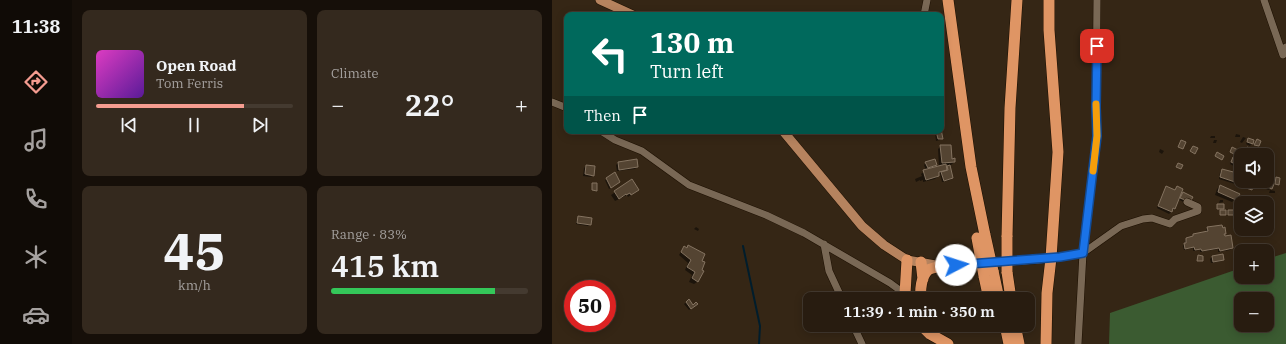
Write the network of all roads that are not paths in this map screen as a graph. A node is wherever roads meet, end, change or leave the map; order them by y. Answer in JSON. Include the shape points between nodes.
{"nodes":[{"id":1,"x":600,"y":0,"type":"edge"},
{"id":2,"x":927,"y":0,"type":"edge"},
{"id":3,"x":948,"y":0,"type":"edge"},
{"id":4,"x":1017,"y":0,"type":"edge"},
{"id":5,"x":1049,"y":0,"type":"edge"},
{"id":6,"x":1097,"y":0,"type":"edge"},
{"id":7,"x":1264,"y":0,"type":"edge"},
{"id":8,"x":626,"y":12,"type":"edge"},
{"id":9,"x":925,"y":12,"type":"edge"},
{"id":10,"x":1286,"y":47,"type":"edge"},
{"id":11,"x":552,"y":102,"type":"edge"},
{"id":12,"x":564,"y":107,"type":"edge"},
{"id":13,"x":606,"y":134,"type":"edge"},
{"id":14,"x":785,"y":134,"type":"edge"},
{"id":15,"x":1187,"y":202,"type":"dead end"},
{"id":16,"x":824,"y":244,"type":"junction"},
{"id":17,"x":1083,"y":253,"type":"junction"},
{"id":18,"x":1051,"y":258,"type":"junction"},
{"id":19,"x":908,"y":260,"type":"junction"},
{"id":20,"x":921,"y":262,"type":"junction"},
{"id":21,"x":941,"y":266,"type":"junction"},
{"id":22,"x":989,"y":273,"type":"junction"},
{"id":23,"x":923,"y":279,"type":"junction"},
{"id":24,"x":839,"y":292,"type":"edge"},
{"id":25,"x":900,"y":292,"type":"edge"},
{"id":26,"x":906,"y":292,"type":"edge"},
{"id":27,"x":920,"y":292,"type":"edge"},
{"id":28,"x":987,"y":292,"type":"edge"},
{"id":29,"x":996,"y":292,"type":"edge"},
{"id":30,"x":1010,"y":292,"type":"edge"},
{"id":31,"x":856,"y":332,"type":"edge"},
{"id":32,"x":928,"y":332,"type":"edge"},
{"id":33,"x":1006,"y":332,"type":"edge"},
{"id":34,"x":1016,"y":332,"type":"edge"},
{"id":35,"x":862,"y":344,"type":"edge"},
{"id":36,"x":948,"y":344,"type":"edge"},
{"id":37,"x":1009,"y":344,"type":"edge"},
{"id":38,"x":1019,"y":344,"type":"edge"},
{"id":39,"x":1046,"y":344,"type":"edge"},
{"id":40,"x":1078,"y":344,"type":"edge"}],
"edges":[{"from":1,"to":8,"type":"main road"},
{"from":2,"to":9,"type":"street"},
{"from":3,"to":22,"type":"highway","bridge":true,"via":[[981,237]]},
{"from":4,"to":30,"type":"highway","bridge":true,"via":[[1010,108],[1007,238]]},
{"from":5,"to":18,"type":"highway","via":[[1058,152]]},
{"from":6,"to":17,"type":"street","via":[[1097,136]]},
{"from":7,"to":10,"type":"street","via":[[1283,55]]},
{"from":11,"to":12,"type":"street"},
{"from":13,"to":16,"type":"street","via":[[642,151],[689,185],[766,215]]},
{"from":14,"to":19,"type":"main road","via":[[862,226],[884,245]]},
{"from":15,"to":17,"type":"street","via":[[1198,207],[1198,210],[1175,219],[1170,224],[1152,218],[1121,226]]},
{"from":16,"to":24,"type":"street","via":[[829,271]]},
{"from":16,"to":25,"type":"street","via":[[890,283]]},
{"from":17,"to":18,"type":"street"},
{"from":17,"to":40,"type":"street"},
{"from":18,"to":21,"type":"main road"},
{"from":18,"to":39,"type":"highway"},
{"from":19,"to":20,"type":"main road"},
{"from":19,"to":26,"type":"highway"},
{"from":20,"to":21,"type":"main road"},
{"from":20,"to":23,"type":"highway"},
{"from":21,"to":23,"type":"highway","via":[[928,270]]},
{"from":22,"to":28,"type":"highway"},
{"from":22,"to":29,"type":"highway"},
{"from":23,"to":27,"type":"highway"},
{"from":31,"to":35,"type":"street"},
{"from":32,"to":36,"type":"highway"},
{"from":33,"to":37,"type":"highway"},
{"from":34,"to":38,"type":"highway"}]}
